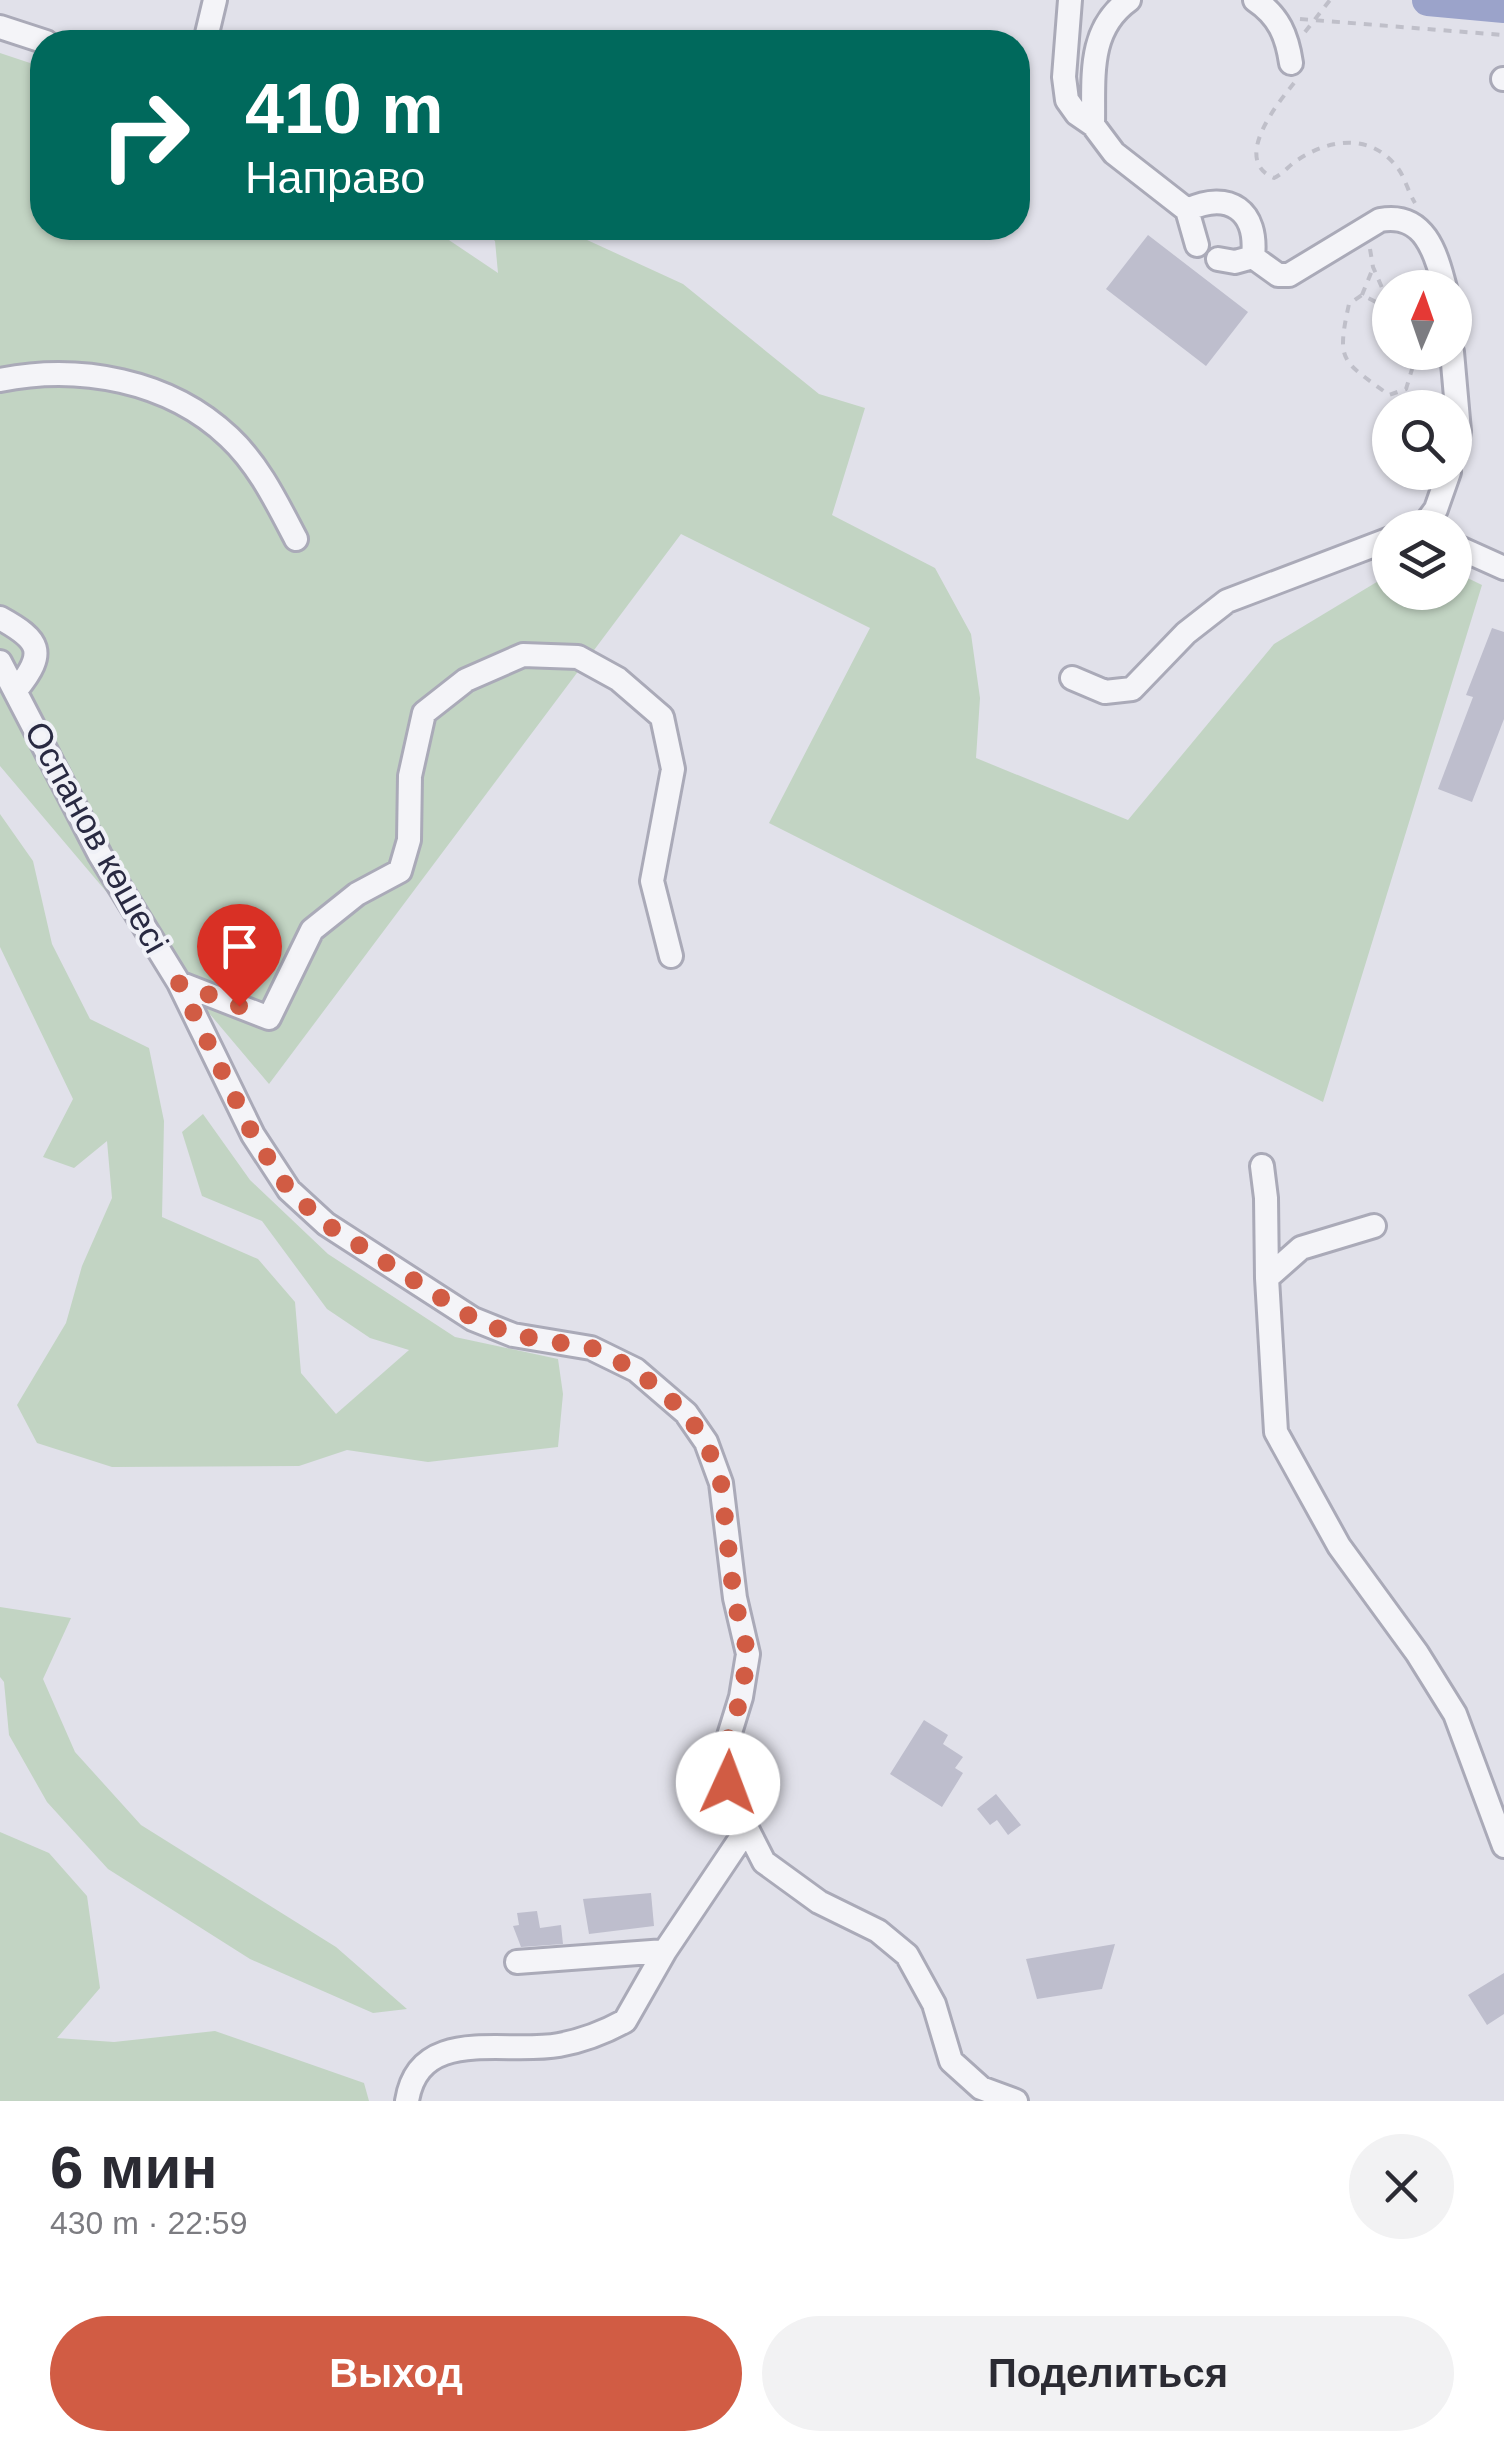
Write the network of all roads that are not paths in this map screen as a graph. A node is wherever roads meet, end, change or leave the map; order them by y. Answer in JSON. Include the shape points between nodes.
{"nodes":[{"id":1,"x":215,"y":0,"type":"edge"},
{"id":2,"x":1070,"y":0,"type":"edge"},
{"id":3,"x":1129,"y":0,"type":"edge"},
{"id":4,"x":1255,"y":0,"type":"edge"},
{"id":5,"x":0,"y":27,"type":"edge"},
{"id":6,"x":207,"y":30,"type":"edge"},
{"id":7,"x":30,"y":37,"type":"edge"},
{"id":8,"x":1295,"y":70,"type":"road end"},
{"id":9,"x":1093,"y":124,"type":"junction"},
{"id":10,"x":1187,"y":210,"type":"junction"},
{"id":11,"x":1197,"y":245,"type":"dead end"},
{"id":12,"x":1253,"y":257,"type":"junction"},
{"id":13,"x":1218,"y":259,"type":"dead end"},
{"id":14,"x":1439,"y":270,"type":"edge"},
{"id":15,"x":0,"y":380,"type":"edge"},
{"id":16,"x":296,"y":539,"type":"dead end"},
{"id":17,"x":1372,"y":546,"type":"edge"},
{"id":18,"x":1472,"y":554,"type":"edge"},
{"id":19,"x":1504,"y":568,"type":"edge"},
{"id":20,"x":0,"y":618,"type":"edge"},
{"id":21,"x":0,"y":662,"type":"edge"},
{"id":22,"x":1072,"y":678,"type":"dead end"},
{"id":23,"x":16,"y":689,"type":"junction"},
{"id":24,"x":670,"y":956,"type":"dead end"},
{"id":25,"x":179,"y":983,"type":"junction"},
{"id":26,"x":1262,"y":1166,"type":"dead end"},
{"id":27,"x":1374,"y":1226,"type":"dead end"},
{"id":28,"x":1267,"y":1278,"type":"junction"},
{"id":29,"x":747,"y":1829,"type":"junction"},
{"id":30,"x":1504,"y":1846,"type":"edge"},
{"id":31,"x":665,"y":1951,"type":"junction"},
{"id":32,"x":518,"y":1962,"type":"dead end"},
{"id":33,"x":407,"y":2101,"type":"edge"},
{"id":34,"x":1016,"y":2101,"type":"edge"}],
"edges":[{"from":1,"to":6,"type":"street"},
{"from":2,"to":9,"type":"street","via":[[1067,100]]},
{"from":3,"to":9,"type":"street","via":[[1104,23],[1096,42]]},
{"from":4,"to":8,"type":"street","via":[[1282,28]]},
{"from":5,"to":7,"type":"street"},
{"from":9,"to":10,"type":"street","via":[[1114,153]]},
{"from":10,"to":11,"type":"street"},
{"from":10,"to":12,"type":"street","via":[[1220,201],[1238,207],[1251,220]]},
{"from":12,"to":13,"type":"street"},
{"from":12,"to":14,"type":"street","via":[[1289,275],[1394,217],[1412,222],[1431,245]]},
{"from":15,"to":16,"type":"street","via":[[96,376],[156,391],[228,436],[252,463]]},
{"from":17,"to":22,"type":"street","via":[[1227,601],[1132,688],[1105,692]]},
{"from":18,"to":19,"type":"street"},
{"from":20,"to":23,"type":"street","via":[[38,650]]},
{"from":21,"to":23,"type":"street","name":"Оспанов көшесі"},
{"from":23,"to":25,"type":"street","name":"Оспанов көшесі","via":[[100,855]]},
{"from":24,"to":25,"type":"street","via":[[652,882],[672,769],[662,717],[618,679],[578,657],[523,655],[466,680],[424,713],[400,871],[312,930],[269,1018]]},
{"from":25,"to":29,"type":"street","name":"Оспанов көшесі","via":[[253,1135],[289,1190],[326,1224],[474,1319],[514,1335],[592,1348],[636,1370],[686,1413],[706,1442],[721,1483],[734,1598],[748,1654],[728,1739],[728,1783]]},
{"from":26,"to":28,"type":"street"},
{"from":27,"to":28,"type":"street","via":[[1301,1248]]},
{"from":28,"to":30,"type":"street","via":[[1276,1432],[1339,1546],[1454,1714]]},
{"from":29,"to":31,"type":"street"},
{"from":29,"to":34,"type":"street","name":"Оспанов көшесі","via":[[764,1862],[907,1955],[934,2004],[951,2061],[981,2088]]},
{"from":31,"to":32,"type":"street"},
{"from":31,"to":33,"type":"street","via":[[625,2021],[557,2045],[449,2049],[420,2068]]}]}
